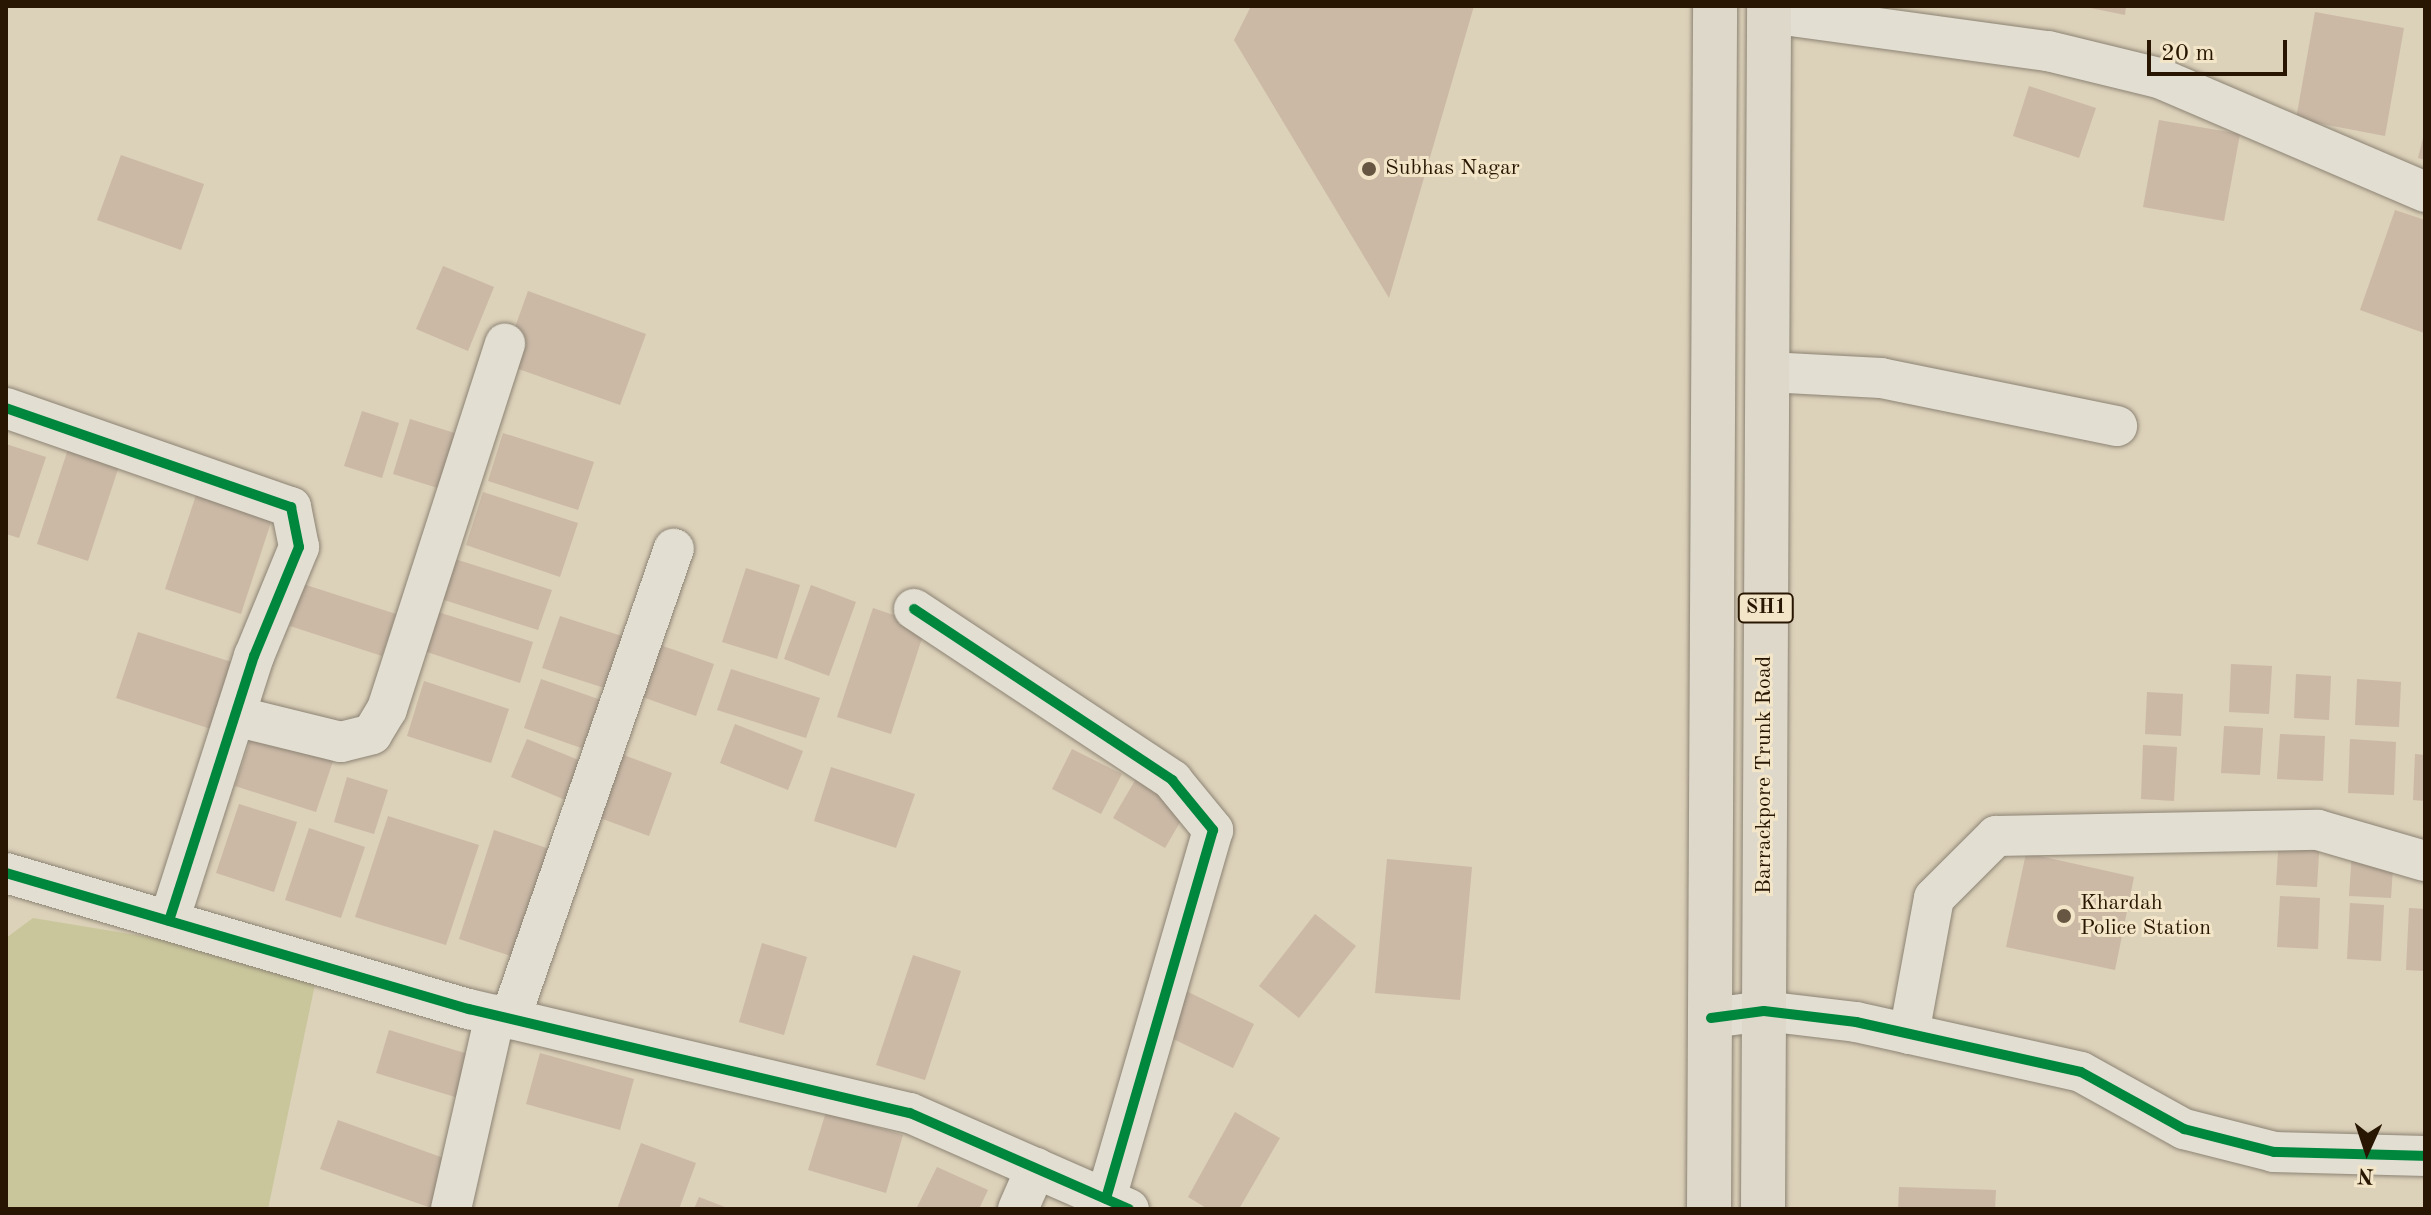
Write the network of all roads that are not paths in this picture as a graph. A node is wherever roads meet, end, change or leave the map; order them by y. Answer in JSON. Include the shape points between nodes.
{"nodes":[{"id":1,"x":1715,"y":6,"type":"edge"},
{"id":2,"x":1769,"y":10,"type":"edge"},
{"id":3,"x":2425,"y":192,"type":"edge"},
{"id":4,"x":505,"y":344,"type":"dead end"},
{"id":5,"x":1768,"y":372,"type":"junction"},
{"id":6,"x":6,"y":408,"type":"edge"},
{"id":7,"x":2117,"y":426,"type":"dead end"},
{"id":8,"x":674,"y":549,"type":"dead end"},
{"id":9,"x":914,"y":609,"type":"dead end"},
{"id":10,"x":235,"y":716,"type":"junction"},
{"id":11,"x":2425,"y":861,"type":"edge"},
{"id":12,"x":6,"y":873,"type":"edge"},
{"id":13,"x":169,"y":921,"type":"junction"},
{"id":14,"x":1764,"y":1011,"type":"junction"},
{"id":15,"x":503,"y":1017,"type":"junction"},
{"id":16,"x":1711,"y":1018,"type":"junction"},
{"id":17,"x":1909,"y":1034,"type":"junction"},
{"id":18,"x":2425,"y":1156,"type":"edge"},
{"id":19,"x":1036,"y":1168,"type":"junction"},
{"id":20,"x":1117,"y":1204,"type":"edge"},
{"id":21,"x":451,"y":1209,"type":"edge"},
{"id":22,"x":1018,"y":1209,"type":"edge"},
{"id":23,"x":1709,"y":1209,"type":"edge"},
{"id":24,"x":1763,"y":1209,"type":"edge"}],
"edges":[{"from":1,"to":16,"type":"main road","number":"SH1"},
{"from":2,"to":3,"type":"street","via":[[2048,51],[2159,78]]},
{"from":2,"to":5,"type":"main road","name":"Barrackpore Trunk Road","number":"SH1"},
{"from":4,"to":10,"type":"street","via":[[387,709],[372,734],[341,742]]},
{"from":5,"to":7,"type":"street","via":[[1881,378]]},
{"from":5,"to":14,"type":"main road","name":"Barrackpore Trunk Road","number":"SH1"},
{"from":6,"to":10,"type":"street","via":[[291,507],[299,547]]},
{"from":8,"to":15,"type":"street"},
{"from":9,"to":20,"type":"street","via":[[1172,780],[1213,830]]},
{"from":10,"to":13,"type":"street"},
{"from":11,"to":17,"type":"street","via":[[2318,830],[1996,836],[1934,898]]},
{"from":12,"to":13,"type":"street"},
{"from":13,"to":15,"type":"street"},
{"from":14,"to":16,"type":"street"},
{"from":14,"to":17,"type":"street"},
{"from":14,"to":24,"type":"main road","name":"Barrackpore Trunk Road","number":"SH1"},
{"from":15,"to":19,"type":"street","via":[[910,1113]]},
{"from":15,"to":21,"type":"street"},
{"from":16,"to":23,"type":"main road","number":"SH1"},
{"from":17,"to":18,"type":"street","via":[[2081,1072],[2184,1129],[2274,1152]]},
{"from":19,"to":20,"type":"street"},
{"from":19,"to":22,"type":"street"}]}
